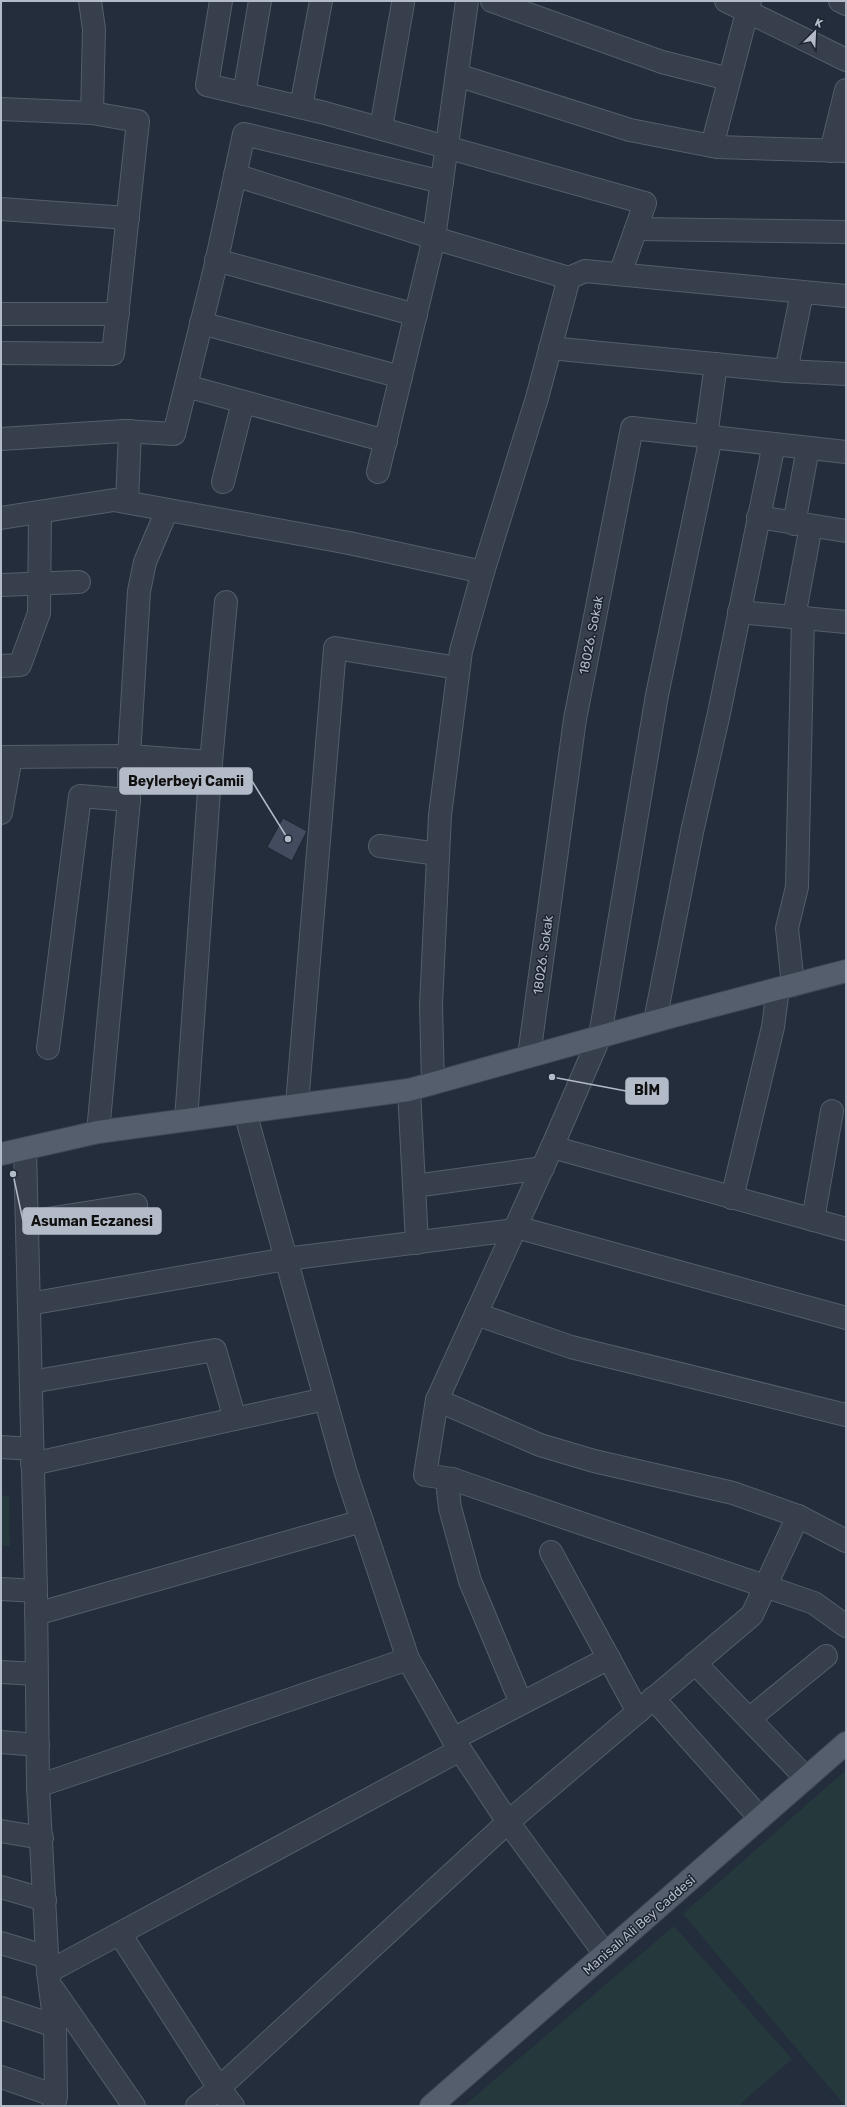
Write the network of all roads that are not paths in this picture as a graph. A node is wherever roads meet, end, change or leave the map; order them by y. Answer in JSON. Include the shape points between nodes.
{"nodes":[{"id":1,"x":90,"y":1,"type":"edge"},
{"id":2,"x":221,"y":1,"type":"edge"},
{"id":3,"x":260,"y":1,"type":"edge"},
{"id":4,"x":322,"y":1,"type":"edge"},
{"id":5,"x":467,"y":1,"type":"edge"},
{"id":6,"x":492,"y":1,"type":"edge"},
{"id":7,"x":726,"y":1,"type":"edge"},
{"id":8,"x":840,"y":1,"type":"edge"},
{"id":9,"x":403,"y":3,"type":"dead end"},
{"id":10,"x":846,"y":4,"type":"edge"},
{"id":11,"x":749,"y":6,"type":"edge"},
{"id":12,"x":846,"y":60,"type":"edge"},
{"id":13,"x":457,"y":75,"type":"junction"},
{"id":14,"x":730,"y":79,"type":"junction"},
{"id":15,"x":846,"y":90,"type":"edge"},
{"id":16,"x":244,"y":94,"type":"junction"},
{"id":17,"x":301,"y":107,"type":"junction"},
{"id":18,"x":1,"y":109,"type":"edge"},
{"id":19,"x":92,"y":113,"type":"junction"},
{"id":20,"x":381,"y":128,"type":"junction"},
{"id":21,"x":447,"y":146,"type":"junction"},
{"id":22,"x":712,"y":146,"type":"junction"},
{"id":23,"x":839,"y":151,"type":"edge"},
{"id":24,"x":235,"y":175,"type":"junction"},
{"id":25,"x":442,"y":182,"type":"junction"},
{"id":26,"x":1,"y":209,"type":"edge"},
{"id":27,"x":128,"y":218,"type":"junction"},
{"id":28,"x":636,"y":229,"type":"junction"},
{"id":29,"x":846,"y":232,"type":"edge"},
{"id":30,"x":434,"y":238,"type":"junction"},
{"id":31,"x":216,"y":260,"type":"junction"},
{"id":32,"x":620,"y":274,"type":"junction"},
{"id":33,"x":569,"y":278,"type":"junction"},
{"id":34,"x":802,"y":293,"type":"junction"},
{"id":35,"x":846,"y":296,"type":"edge"},
{"id":36,"x":1,"y":314,"type":"edge"},
{"id":37,"x":118,"y":314,"type":"junction"},
{"id":38,"x":416,"y":315,"type":"junction"},
{"id":39,"x":201,"y":323,"type":"junction"},
{"id":40,"x":550,"y":348,"type":"junction"},
{"id":41,"x":1,"y":353,"type":"edge"},
{"id":42,"x":716,"y":364,"type":"junction"},
{"id":43,"x":786,"y":371,"type":"junction"},
{"id":44,"x":846,"y":374,"type":"edge"},
{"id":45,"x":401,"y":376,"type":"junction"},
{"id":46,"x":186,"y":386,"type":"junction"},
{"id":47,"x":243,"y":402,"type":"junction"},
{"id":48,"x":130,"y":431,"type":"junction"},
{"id":49,"x":708,"y":436,"type":"junction"},
{"id":50,"x":1,"y":439,"type":"edge"},
{"id":51,"x":386,"y":441,"type":"junction"},
{"id":52,"x":774,"y":444,"type":"junction"},
{"id":53,"x":808,"y":448,"type":"junction"},
{"id":54,"x":846,"y":452,"type":"edge"},
{"id":55,"x":378,"y":472,"type":"dead end"},
{"id":56,"x":223,"y":482,"type":"dead end"},
{"id":57,"x":127,"y":502,"type":"junction"},
{"id":58,"x":167,"y":510,"type":"junction"},
{"id":59,"x":40,"y":512,"type":"junction"},
{"id":60,"x":758,"y":517,"type":"junction"},
{"id":61,"x":1,"y":518,"type":"edge"},
{"id":62,"x":803,"y":525,"type":"junction"},
{"id":63,"x":846,"y":531,"type":"edge"},
{"id":64,"x":483,"y":572,"type":"junction"},
{"id":65,"x":79,"y":582,"type":"dead end"},
{"id":66,"x":39,"y":583,"type":"junction"},
{"id":67,"x":1,"y":584,"type":"edge"},
{"id":68,"x":226,"y":602,"type":"dead end"},
{"id":69,"x":739,"y":612,"type":"junction"},
{"id":70,"x":798,"y":617,"type":"junction"},
{"id":71,"x":846,"y":622,"type":"edge"},
{"id":72,"x":1,"y":666,"type":"edge"},
{"id":73,"x":458,"y":668,"type":"junction"},
{"id":74,"x":128,"y":756,"type":"junction"},
{"id":75,"x":6,"y":757,"type":"edge"},
{"id":76,"x":211,"y":762,"type":"junction"},
{"id":77,"x":129,"y":800,"type":"junction"},
{"id":78,"x":1,"y":813,"type":"edge"},
{"id":79,"x":380,"y":846,"type":"dead end"},
{"id":80,"x":438,"y":854,"type":"junction"},
{"id":81,"x":846,"y":971,"type":"edge"},
{"id":82,"x":785,"y":987,"type":"junction"},
{"id":83,"x":655,"y":1021,"type":"junction"},
{"id":84,"x":600,"y":1036,"type":"junction"},
{"id":85,"x":48,"y":1048,"type":"dead end"},
{"id":86,"x":530,"y":1056,"type":"junction"},
{"id":87,"x":433,"y":1083,"type":"junction"},
{"id":88,"x":409,"y":1090,"type":"junction"},
{"id":89,"x":297,"y":1104,"type":"junction"},
{"id":90,"x":832,"y":1111,"type":"dead end"},
{"id":91,"x":245,"y":1112,"type":"junction"},
{"id":92,"x":186,"y":1120,"type":"junction"},
{"id":93,"x":98,"y":1132,"type":"junction"},
{"id":94,"x":552,"y":1147,"type":"junction"},
{"id":95,"x":25,"y":1149,"type":"junction"},
{"id":96,"x":1,"y":1154,"type":"edge"},
{"id":97,"x":543,"y":1168,"type":"junction"},
{"id":98,"x":415,"y":1186,"type":"junction"},
{"id":99,"x":732,"y":1198,"type":"junction"},
{"id":100,"x":136,"y":1205,"type":"dead end"},
{"id":101,"x":813,"y":1220,"type":"junction"},
{"id":102,"x":28,"y":1222,"type":"junction"},
{"id":103,"x":515,"y":1228,"type":"junction"},
{"id":104,"x":846,"y":1229,"type":"edge"},
{"id":105,"x":417,"y":1243,"type":"junction"},
{"id":106,"x":286,"y":1259,"type":"junction"},
{"id":107,"x":29,"y":1304,"type":"junction"},
{"id":108,"x":476,"y":1314,"type":"junction"},
{"id":109,"x":846,"y":1318,"type":"edge"},
{"id":110,"x":31,"y":1382,"type":"junction"},
{"id":111,"x":325,"y":1399,"type":"junction"},
{"id":112,"x":437,"y":1400,"type":"junction"},
{"id":113,"x":846,"y":1415,"type":"edge"},
{"id":114,"x":235,"y":1419,"type":"junction"},
{"id":115,"x":1,"y":1447,"type":"edge"},
{"id":116,"x":32,"y":1457,"type":"junction"},
{"id":117,"x":452,"y":1479,"type":"junction"},
{"id":118,"x":798,"y":1516,"type":"junction"},
{"id":119,"x":362,"y":1521,"type":"junction"},
{"id":120,"x":846,"y":1541,"type":"edge"},
{"id":121,"x":551,"y":1552,"type":"dead end"},
{"id":122,"x":765,"y":1586,"type":"junction"},
{"id":123,"x":1,"y":1589,"type":"edge"},
{"id":124,"x":36,"y":1591,"type":"junction"},
{"id":125,"x":36,"y":1614,"type":"junction"},
{"id":126,"x":846,"y":1626,"type":"edge"},
{"id":127,"x":826,"y":1656,"type":"dead end"},
{"id":128,"x":608,"y":1658,"type":"junction"},
{"id":129,"x":408,"y":1659,"type":"junction"},
{"id":130,"x":695,"y":1663,"type":"junction"},
{"id":131,"x":1,"y":1672,"type":"edge"},
{"id":132,"x":36,"y":1674,"type":"junction"},
{"id":133,"x":521,"y":1703,"type":"junction"},
{"id":134,"x":646,"y":1705,"type":"junction"},
{"id":135,"x":749,"y":1719,"type":"junction"},
{"id":136,"x":1,"y":1742,"type":"edge"},
{"id":137,"x":846,"y":1742,"type":"edge"},
{"id":138,"x":456,"y":1744,"type":"junction"},
{"id":139,"x":38,"y":1745,"type":"junction"},
{"id":140,"x":806,"y":1778,"type":"junction"},
{"id":141,"x":38,"y":1786,"type":"junction"},
{"id":142,"x":760,"y":1818,"type":"junction"},
{"id":143,"x":508,"y":1822,"type":"junction"},
{"id":144,"x":1,"y":1831,"type":"edge"},
{"id":145,"x":42,"y":1838,"type":"junction"},
{"id":146,"x":1,"y":1886,"type":"edge"},
{"id":147,"x":45,"y":1900,"type":"junction"},
{"id":148,"x":120,"y":1934,"type":"junction"},
{"id":149,"x":1,"y":1943,"type":"edge"},
{"id":150,"x":605,"y":1954,"type":"junction"},
{"id":151,"x":49,"y":1972,"type":"junction"},
{"id":152,"x":1,"y":2008,"type":"edge"},
{"id":153,"x":55,"y":2026,"type":"junction"},
{"id":154,"x":2,"y":2079,"type":"edge"},
{"id":155,"x":219,"y":2088,"type":"junction"},
{"id":156,"x":55,"y":2101,"type":"edge"},
{"id":157,"x":134,"y":2106,"type":"edge"},
{"id":158,"x":197,"y":2106,"type":"edge"},
{"id":159,"x":233,"y":2106,"type":"edge"},
{"id":160,"x":431,"y":2106,"type":"edge"}],
"edges":[{"from":1,"to":19,"type":"street","via":[[94,29]]},
{"from":2,"to":16,"type":"street","via":[[207,85]]},
{"from":3,"to":16,"type":"street"},
{"from":4,"to":17,"type":"street"},
{"from":5,"to":13,"type":"street"},
{"from":6,"to":14,"type":"street","via":[[662,62]]},
{"from":7,"to":11,"type":"street"},
{"from":8,"to":10,"type":"street"},
{"from":9,"to":20,"type":"street"},
{"from":11,"to":12,"type":"street"},
{"from":11,"to":14,"type":"street"},
{"from":13,"to":21,"type":"street"},
{"from":13,"to":22,"type":"street","via":[[630,130]]},
{"from":14,"to":22,"type":"street"},
{"from":15,"to":23,"type":"street"},
{"from":16,"to":17,"type":"street"},
{"from":17,"to":20,"type":"street"},
{"from":18,"to":19,"type":"street"},
{"from":19,"to":27,"type":"street","via":[[138,122]]},
{"from":20,"to":21,"type":"street"},
{"from":21,"to":25,"type":"street"},
{"from":21,"to":28,"type":"street","via":[[645,204]]},
{"from":22,"to":23,"type":"street"},
{"from":24,"to":25,"type":"street","via":[[244,134]]},
{"from":24,"to":30,"type":"street"},
{"from":24,"to":31,"type":"street"},
{"from":25,"to":30,"type":"street"},
{"from":26,"to":27,"type":"street"},
{"from":27,"to":37,"type":"street"},
{"from":28,"to":29,"type":"street"},
{"from":28,"to":32,"type":"street"},
{"from":30,"to":33,"type":"street"},
{"from":30,"to":38,"type":"street"},
{"from":31,"to":38,"type":"street"},
{"from":31,"to":39,"type":"street"},
{"from":32,"to":33,"type":"street","via":[[585,271]]},
{"from":32,"to":34,"type":"street"},
{"from":33,"to":40,"type":"street"},
{"from":34,"to":35,"type":"street"},
{"from":34,"to":43,"type":"street"},
{"from":36,"to":37,"type":"street"},
{"from":37,"to":41,"type":"street","via":[[113,354]]},
{"from":38,"to":45,"type":"street"},
{"from":39,"to":45,"type":"street"},
{"from":39,"to":46,"type":"street"},
{"from":40,"to":42,"type":"street"},
{"from":40,"to":64,"type":"street"},
{"from":42,"to":43,"type":"street"},
{"from":42,"to":49,"type":"street"},
{"from":43,"to":44,"type":"street"},
{"from":45,"to":51,"type":"street"},
{"from":46,"to":47,"type":"street"},
{"from":46,"to":48,"type":"street","via":[[174,434]]},
{"from":47,"to":51,"type":"street"},
{"from":47,"to":56,"type":"street"},
{"from":48,"to":50,"type":"street"},
{"from":48,"to":57,"type":"street"},
{"from":49,"to":52,"type":"street","name":"18026. Sokak"},
{"from":49,"to":84,"type":"street","via":[[657,695]]},
{"from":49,"to":86,"type":"street","name":"18026. Sokak","via":[[632,428],[575,719]]},
{"from":51,"to":55,"type":"street"},
{"from":52,"to":53,"type":"street","name":"18026. Sokak"},
{"from":52,"to":60,"type":"street"},
{"from":53,"to":54,"type":"street","name":"18026. Sokak"},
{"from":53,"to":62,"type":"street"},
{"from":57,"to":58,"type":"street"},
{"from":57,"to":59,"type":"street","via":[[114,500]]},
{"from":58,"to":64,"type":"street"},
{"from":58,"to":74,"type":"street","via":[[145,562],[139,591]]},
{"from":59,"to":61,"type":"street"},
{"from":59,"to":66,"type":"street"},
{"from":60,"to":62,"type":"street"},
{"from":60,"to":69,"type":"street"},
{"from":62,"to":63,"type":"street"},
{"from":62,"to":70,"type":"street"},
{"from":64,"to":73,"type":"street","via":[[460,651]]},
{"from":65,"to":66,"type":"street"},
{"from":66,"to":67,"type":"street"},
{"from":66,"to":72,"type":"street","via":[[39,613],[20,665]]},
{"from":68,"to":76,"type":"street"},
{"from":69,"to":70,"type":"street"},
{"from":69,"to":83,"type":"street"},
{"from":70,"to":71,"type":"street"},
{"from":70,"to":82,"type":"street","via":[[798,887],[787,928]]},
{"from":73,"to":80,"type":"street","via":[[440,815]]},
{"from":73,"to":89,"type":"street","via":[[335,648]]},
{"from":74,"to":75,"type":"street"},
{"from":74,"to":76,"type":"street"},
{"from":74,"to":77,"type":"street"},
{"from":75,"to":78,"type":"street"},
{"from":76,"to":92,"type":"street"},
{"from":77,"to":85,"type":"street","via":[[80,796]]},
{"from":77,"to":93,"type":"street"},
{"from":79,"to":80,"type":"street"},
{"from":80,"to":87,"type":"street","via":[[431,1005]]},
{"from":81,"to":82,"type":"main road"},
{"from":82,"to":83,"type":"main road"},
{"from":82,"to":99,"type":"street","via":[[773,1026]]},
{"from":83,"to":84,"type":"main road"},
{"from":84,"to":86,"type":"main road"},
{"from":84,"to":94,"type":"street"},
{"from":86,"to":87,"type":"main road"},
{"from":87,"to":88,"type":"main road"},
{"from":88,"to":89,"type":"main road"},
{"from":88,"to":98,"type":"street"},
{"from":89,"to":91,"type":"main road"},
{"from":90,"to":101,"type":"street"},
{"from":91,"to":92,"type":"main road"},
{"from":91,"to":106,"type":"street"},
{"from":92,"to":93,"type":"main road"},
{"from":93,"to":95,"type":"main road"},
{"from":94,"to":97,"type":"street"},
{"from":94,"to":99,"type":"street"},
{"from":95,"to":96,"type":"main road"},
{"from":95,"to":102,"type":"street"},
{"from":97,"to":98,"type":"street"},
{"from":97,"to":103,"type":"street"},
{"from":98,"to":105,"type":"street"},
{"from":99,"to":101,"type":"street"},
{"from":100,"to":102,"type":"street"},
{"from":101,"to":104,"type":"street"},
{"from":102,"to":107,"type":"street"},
{"from":103,"to":105,"type":"street"},
{"from":103,"to":108,"type":"street"},
{"from":103,"to":109,"type":"street"},
{"from":105,"to":106,"type":"street"},
{"from":106,"to":107,"type":"street"},
{"from":106,"to":111,"type":"street"},
{"from":107,"to":110,"type":"street"},
{"from":108,"to":112,"type":"street"},
{"from":108,"to":113,"type":"street","via":[[571,1347]]},
{"from":110,"to":114,"type":"street","via":[[215,1350]]},
{"from":110,"to":116,"type":"street"},
{"from":111,"to":114,"type":"street"},
{"from":111,"to":119,"type":"street"},
{"from":112,"to":117,"type":"street","via":[[425,1475]]},
{"from":112,"to":118,"type":"street","via":[[540,1445],[594,1461],[733,1493]]},
{"from":114,"to":116,"type":"street"},
{"from":115,"to":116,"type":"street"},
{"from":116,"to":124,"type":"street"},
{"from":117,"to":122,"type":"street"},
{"from":117,"to":133,"type":"street","via":[[448,1491],[450,1508],[470,1581]]},
{"from":118,"to":120,"type":"street"},
{"from":118,"to":122,"type":"street"},
{"from":119,"to":125,"type":"street"},
{"from":119,"to":129,"type":"street"},
{"from":121,"to":128,"type":"street"},
{"from":122,"to":126,"type":"street","via":[[814,1603]]},
{"from":122,"to":130,"type":"street","via":[[752,1615]]},
{"from":123,"to":124,"type":"street"},
{"from":124,"to":125,"type":"street"},
{"from":125,"to":132,"type":"street"},
{"from":127,"to":135,"type":"street"},
{"from":128,"to":133,"type":"street"},
{"from":128,"to":134,"type":"street"},
{"from":129,"to":138,"type":"street"},
{"from":129,"to":141,"type":"street"},
{"from":130,"to":134,"type":"street"},
{"from":130,"to":135,"type":"street"},
{"from":131,"to":132,"type":"street"},
{"from":132,"to":139,"type":"street"},
{"from":133,"to":138,"type":"street"},
{"from":134,"to":142,"type":"street"},
{"from":134,"to":143,"type":"street"},
{"from":135,"to":140,"type":"street"},
{"from":136,"to":139,"type":"street"},
{"from":137,"to":140,"type":"main road","name":"Manisalı Ali Bey Caddesi"},
{"from":138,"to":143,"type":"street"},
{"from":138,"to":148,"type":"street"},
{"from":139,"to":141,"type":"street"},
{"from":140,"to":142,"type":"main road","name":"Manisalı Ali Bey Caddesi"},
{"from":141,"to":145,"type":"street"},
{"from":142,"to":150,"type":"main road","name":"Manisalı Ali Bey Caddesi"},
{"from":143,"to":150,"type":"street"},
{"from":143,"to":155,"type":"street"},
{"from":144,"to":145,"type":"street"},
{"from":145,"to":147,"type":"street"},
{"from":146,"to":147,"type":"street"},
{"from":147,"to":151,"type":"street"},
{"from":148,"to":151,"type":"street"},
{"from":148,"to":155,"type":"street"},
{"from":149,"to":151,"type":"street"},
{"from":150,"to":160,"type":"main road","name":"Manisalı Ali Bey Caddesi"},
{"from":151,"to":153,"type":"street"},
{"from":151,"to":157,"type":"street"},
{"from":152,"to":153,"type":"street"},
{"from":153,"to":156,"type":"street"},
{"from":154,"to":156,"type":"street"},
{"from":155,"to":158,"type":"street"},
{"from":155,"to":159,"type":"street"}]}
